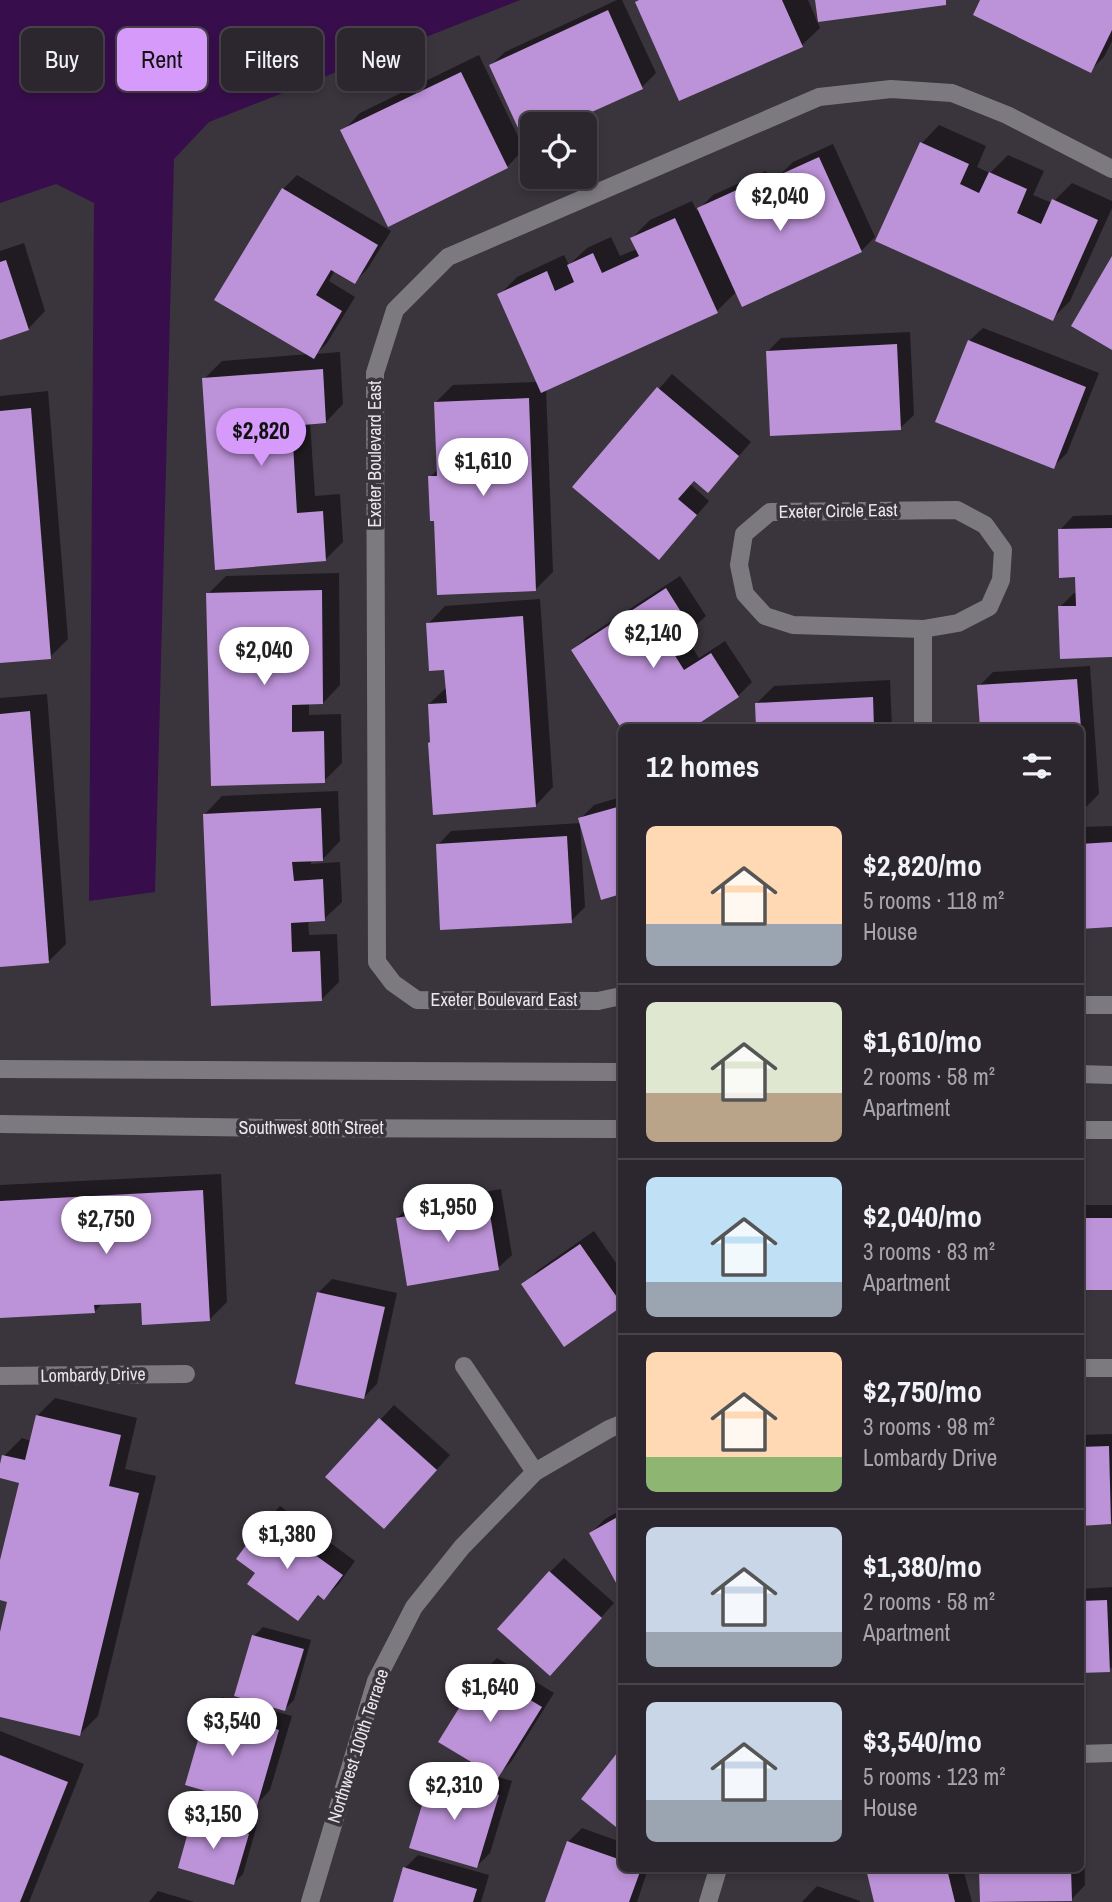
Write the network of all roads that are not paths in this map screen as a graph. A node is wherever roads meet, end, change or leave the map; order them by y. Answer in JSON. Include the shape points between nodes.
{"nodes":[{"id":1,"x":1112,"y":169,"type":"edge"},
{"id":2,"x":923,"y":629,"type":"junction"},
{"id":3,"x":923,"y":724,"type":"edge"},
{"id":4,"x":618,"y":997,"type":"edge"},
{"id":5,"x":1084,"y":1005,"type":"edge"},
{"id":6,"x":1112,"y":1005,"type":"edge"},
{"id":7,"x":0,"y":1069,"type":"edge"},
{"id":8,"x":618,"y":1072,"type":"edge"},
{"id":9,"x":1084,"y":1074,"type":"edge"},
{"id":10,"x":1112,"y":1074,"type":"edge"},
{"id":11,"x":0,"y":1124,"type":"edge"},
{"id":12,"x":618,"y":1129,"type":"edge"},
{"id":13,"x":1084,"y":1130,"type":"edge"},
{"id":14,"x":1112,"y":1130,"type":"edge"},
{"id":15,"x":464,"y":1366,"type":"dead end"},
{"id":16,"x":1084,"y":1368,"type":"edge"},
{"id":17,"x":1112,"y":1368,"type":"edge"},
{"id":18,"x":186,"y":1374,"type":"dead end"},
{"id":19,"x":0,"y":1376,"type":"edge"},
{"id":20,"x":618,"y":1425,"type":"edge"},
{"id":21,"x":535,"y":1472,"type":"junction"},
{"id":22,"x":1084,"y":1754,"type":"edge"},
{"id":23,"x":1112,"y":1754,"type":"edge"},
{"id":24,"x":717,"y":1872,"type":"edge"},
{"id":25,"x":310,"y":1902,"type":"edge"},
{"id":26,"x":708,"y":1902,"type":"edge"}],
"edges":[{"from":1,"to":4,"type":"street","name":"Exeter Boulevard East","via":[[1007,115],[952,93],[891,89],[819,97],[448,257],[395,310],[375,373],[377,962],[393,983],[417,1000],[598,1001]]},
{"from":2,"to":2,"type":"street","name":"Exeter Circle East","via":[[793,625],[765,616],[745,594],[739,565],[744,534],[770,512],[957,510],[985,524],[1003,550],[1001,580],[989,607],[958,623]]},
{"from":2,"to":3,"type":"street"},
{"from":5,"to":6,"type":"street"},
{"from":7,"to":8,"type":"street"},
{"from":9,"to":10,"type":"street"},
{"from":11,"to":12,"type":"street","name":"Southwest 80th Street"},
{"from":13,"to":14,"type":"street"},
{"from":15,"to":21,"type":"street"},
{"from":16,"to":17,"type":"street"},
{"from":18,"to":19,"type":"street","name":"Lombardy Drive"},
{"from":20,"to":21,"type":"street","name":"Northwest 100th Terrace"},
{"from":21,"to":25,"type":"street","name":"Northwest 100th Terrace","via":[[462,1547],[414,1607],[376,1681]]},
{"from":22,"to":23,"type":"street"},
{"from":24,"to":26,"type":"street"}]}
